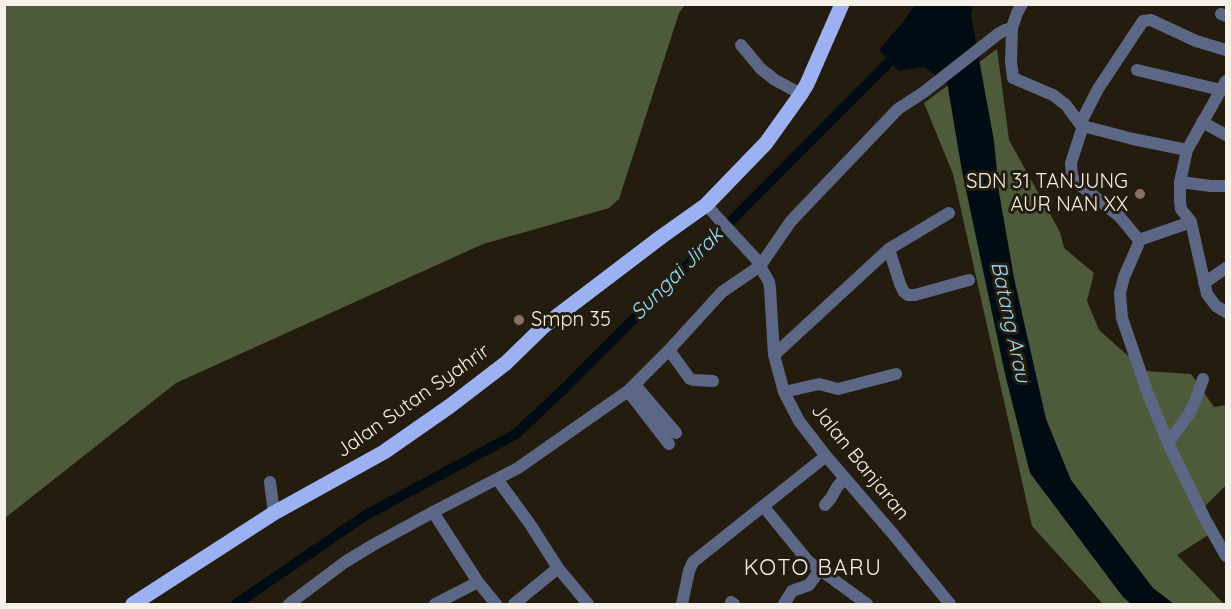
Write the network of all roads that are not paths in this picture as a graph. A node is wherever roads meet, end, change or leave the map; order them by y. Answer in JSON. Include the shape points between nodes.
{"nodes":[{"id":1,"x":842,"y":4,"type":"edge"},
{"id":2,"x":1022,"y":4,"type":"edge"},
{"id":3,"x":1012,"y":28,"type":"junction"},
{"id":4,"x":741,"y":45,"type":"dead end"},
{"id":5,"x":1227,"y":50,"type":"edge"},
{"id":6,"x":1137,"y":70,"type":"dead end"},
{"id":7,"x":1224,"y":85,"type":"edge"},
{"id":8,"x":801,"y":94,"type":"junction"},
{"id":9,"x":1202,"y":122,"type":"junction"},
{"id":10,"x":1081,"y":125,"type":"junction"},
{"id":11,"x":1227,"y":135,"type":"edge"},
{"id":12,"x":1187,"y":150,"type":"junction"},
{"id":13,"x":1180,"y":182,"type":"junction"},
{"id":14,"x":1227,"y":186,"type":"edge"},
{"id":15,"x":708,"y":208,"type":"junction"},
{"id":16,"x":949,"y":213,"type":"dead end"},
{"id":17,"x":1191,"y":222,"type":"junction"},
{"id":18,"x":1139,"y":240,"type":"junction"},
{"id":19,"x":889,"y":249,"type":"junction"},
{"id":20,"x":758,"y":262,"type":"junction"},
{"id":21,"x":1227,"y":268,"type":"edge"},
{"id":22,"x":969,"y":280,"type":"dead end"},
{"id":23,"x":1204,"y":284,"type":"junction"},
{"id":24,"x":1227,"y":312,"type":"edge"},
{"id":25,"x":669,"y":350,"type":"junction"},
{"id":26,"x":774,"y":355,"type":"junction"},
{"id":27,"x":896,"y":374,"type":"dead end"},
{"id":28,"x":1203,"y":379,"type":"dead end"},
{"id":29,"x":713,"y":381,"type":"dead end"},
{"id":30,"x":632,"y":388,"type":"junction"},
{"id":31,"x":784,"y":392,"type":"junction"},
{"id":32,"x":676,"y":433,"type":"dead end"},
{"id":33,"x":1168,"y":443,"type":"junction"},
{"id":34,"x":669,"y":444,"type":"dead end"},
{"id":35,"x":826,"y":456,"type":"junction"},
{"id":36,"x":845,"y":478,"type":"junction"},
{"id":37,"x":496,"y":479,"type":"junction"},
{"id":38,"x":270,"y":482,"type":"dead end"},
{"id":39,"x":825,"y":505,"type":"dead end"},
{"id":40,"x":764,"y":506,"type":"junction"},
{"id":41,"x":433,"y":512,"type":"junction"},
{"id":42,"x":274,"y":513,"type":"junction"},
{"id":43,"x":1227,"y":556,"type":"edge"},
{"id":44,"x":558,"y":568,"type":"junction"},
{"id":45,"x":820,"y":570,"type":"junction"},
{"id":46,"x":478,"y":582,"type":"junction"},
{"id":47,"x":133,"y":604,"type":"edge"},
{"id":48,"x":289,"y":604,"type":"edge"},
{"id":49,"x":435,"y":604,"type":"edge"},
{"id":50,"x":496,"y":604,"type":"edge"},
{"id":51,"x":514,"y":604,"type":"edge"},
{"id":52,"x":588,"y":604,"type":"edge"},
{"id":53,"x":682,"y":604,"type":"edge"},
{"id":54,"x":784,"y":604,"type":"edge"},
{"id":55,"x":867,"y":604,"type":"edge"},
{"id":56,"x":950,"y":604,"type":"edge"}],
"edges":[{"from":1,"to":8,"type":"main road","name":"Jalan Sutan Syahrir"},
{"from":2,"to":3,"type":"street"},
{"from":3,"to":10,"type":"street","via":[[1013,78],[1053,95]]},
{"from":3,"to":20,"type":"street","via":[[998,34],[898,109],[791,221]]},
{"from":4,"to":8,"type":"street","via":[[761,69]]},
{"from":5,"to":10,"type":"street","via":[[1196,41],[1151,20],[1143,21],[1098,89]]},
{"from":6,"to":7,"type":"street"},
{"from":7,"to":9,"type":"street"},
{"from":8,"to":15,"type":"main road","name":"Jalan Sutan Syahrir","via":[[766,143]]},
{"from":9,"to":11,"type":"street"},
{"from":9,"to":12,"type":"street"},
{"from":10,"to":12,"type":"street"},
{"from":10,"to":18,"type":"street","via":[[1071,163],[1072,176],[1119,216]]},
{"from":12,"to":13,"type":"street"},
{"from":13,"to":14,"type":"street"},
{"from":13,"to":17,"type":"street","via":[[1180,206]]},
{"from":15,"to":20,"type":"street"},
{"from":15,"to":42,"type":"main road","name":"Jalan Sutan Syahrir","via":[[661,237],[544,326],[506,363],[450,406],[384,452]]},
{"from":16,"to":19,"type":"street"},
{"from":17,"to":18,"type":"street"},
{"from":17,"to":23,"type":"street"},
{"from":18,"to":33,"type":"street","via":[[1121,286],[1120,308]]},
{"from":19,"to":22,"type":"street","via":[[900,284],[908,295]]},
{"from":19,"to":26,"type":"street"},
{"from":20,"to":25,"type":"street","via":[[722,292]]},
{"from":20,"to":26,"type":"street","name":"Jalan Banjaran","via":[[770,288]]},
{"from":21,"to":23,"type":"street"},
{"from":23,"to":24,"type":"street","via":[[1212,302]]},
{"from":25,"to":29,"type":"street","via":[[692,380]]},
{"from":25,"to":30,"type":"street"},
{"from":26,"to":31,"type":"street","name":"Jalan Banjaran"},
{"from":27,"to":31,"type":"street","via":[[838,389],[819,384]]},
{"from":28,"to":33,"type":"street","via":[[1189,414]]},
{"from":30,"to":32,"type":"street"},
{"from":30,"to":34,"type":"street"},
{"from":30,"to":37,"type":"street","via":[[518,468]]},
{"from":31,"to":35,"type":"street","name":"Jalan Banjaran","via":[[804,428]]},
{"from":33,"to":43,"type":"street"},
{"from":35,"to":36,"type":"street","name":"Jalan Banjaran"},
{"from":35,"to":40,"type":"street"},
{"from":36,"to":39,"type":"street"},
{"from":36,"to":56,"type":"street","name":"Jalan Banjaran"},
{"from":37,"to":41,"type":"street"},
{"from":37,"to":44,"type":"street"},
{"from":38,"to":42,"type":"street"},
{"from":40,"to":45,"type":"street","via":[[808,561]]},
{"from":40,"to":53,"type":"street","via":[[693,562]]},
{"from":41,"to":46,"type":"street"},
{"from":41,"to":48,"type":"street","via":[[345,562]]},
{"from":42,"to":47,"type":"main road","name":"Jalan Sutan Syahrir"},
{"from":44,"to":51,"type":"street"},
{"from":44,"to":52,"type":"street"},
{"from":45,"to":54,"type":"street","via":[[809,585],[792,591]]},
{"from":45,"to":55,"type":"street"},
{"from":46,"to":49,"type":"street"},
{"from":46,"to":50,"type":"street"}]}
